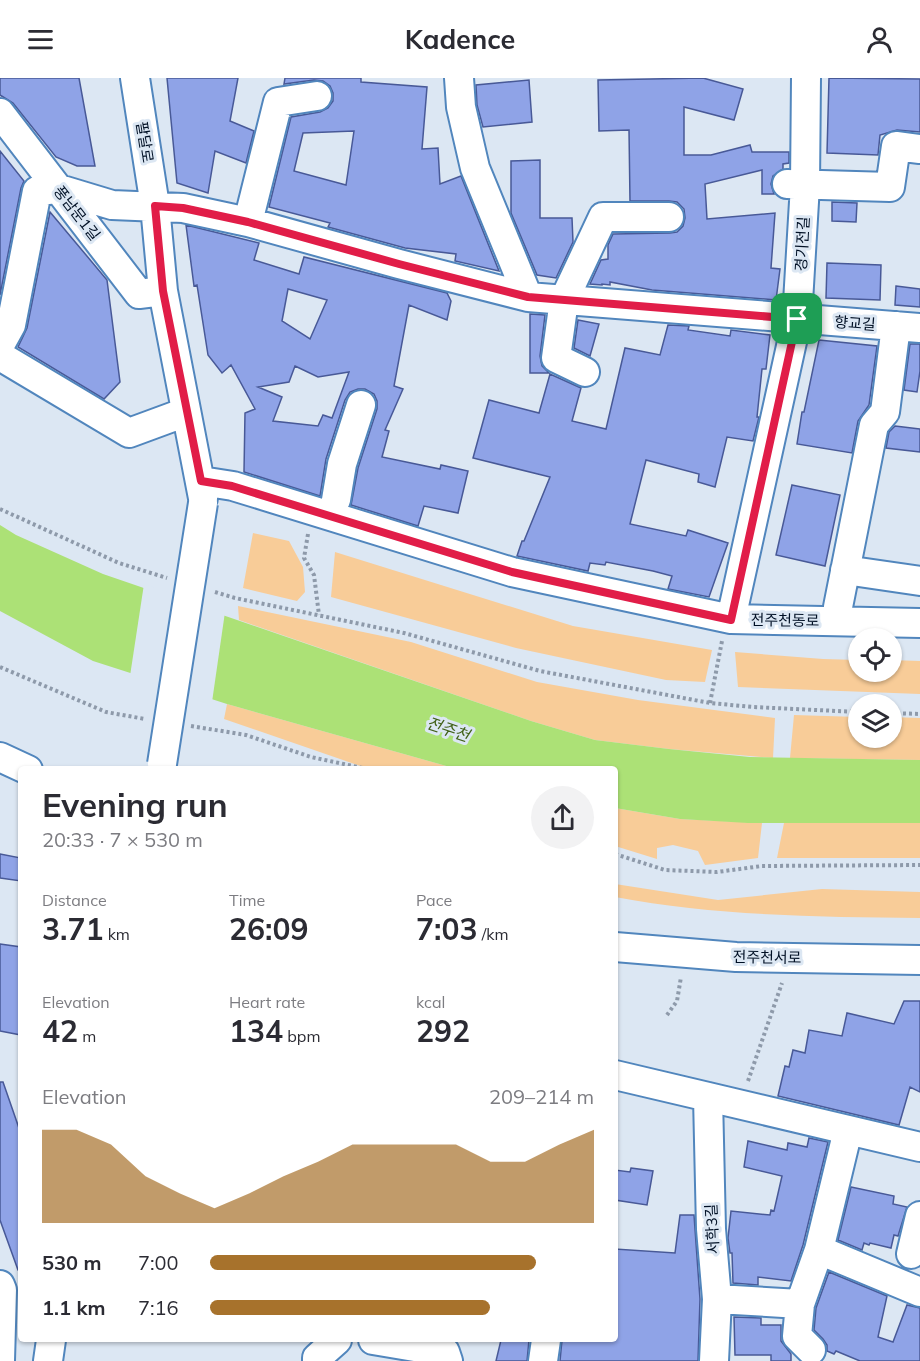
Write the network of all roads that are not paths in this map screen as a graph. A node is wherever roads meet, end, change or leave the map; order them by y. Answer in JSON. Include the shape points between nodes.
{"nodes":[{"id":1,"x":135,"y":78,"type":"edge"},
{"id":2,"x":459,"y":78,"type":"edge"},
{"id":3,"x":806,"y":78,"type":"edge"},
{"id":4,"x":317,"y":96,"type":"dead end"},
{"id":5,"x":0,"y":113,"type":"edge"},
{"id":6,"x":920,"y":149,"type":"edge"},
{"id":7,"x":796,"y":184,"type":"junction"},
{"id":8,"x":58,"y":189,"type":"junction"},
{"id":9,"x":155,"y":206,"type":"junction"},
{"id":10,"x":669,"y":216,"type":"dead end"},
{"id":11,"x":248,"y":222,"type":"junction"},
{"id":12,"x":163,"y":291,"type":"junction"},
{"id":13,"x":528,"y":297,"type":"junction"},
{"id":14,"x":564,"y":300,"type":"junction"},
{"id":15,"x":797,"y":319,"type":"junction"},
{"id":16,"x":908,"y":327,"type":"edge"},
{"id":17,"x":0,"y":345,"type":"edge"},
{"id":18,"x":0,"y":356,"type":"edge"},
{"id":19,"x":585,"y":372,"type":"dead end"},
{"id":20,"x":361,"y":405,"type":"dead end"},
{"id":21,"x":186,"y":412,"type":"junction"},
{"id":22,"x":874,"y":425,"type":"joint"},
{"id":23,"x":202,"y":492,"type":"junction"},
{"id":24,"x":336,"y":500,"type":"dead end"},
{"id":25,"x":845,"y":570,"type":"junction"},
{"id":26,"x":920,"y":580,"type":"edge"},
{"id":27,"x":838,"y":607,"type":"dead end"},
{"id":28,"x":920,"y":623,"type":"edge"},
{"id":29,"x":727,"y":627,"type":"junction"},
{"id":30,"x":0,"y":757,"type":"edge"},
{"id":31,"x":19,"y":766,"type":"edge"},
{"id":32,"x":161,"y":766,"type":"edge"},
{"id":33,"x":618,"y":947,"type":"edge"},
{"id":34,"x":920,"y":960,"type":"edge"},
{"id":35,"x":618,"y":1076,"type":"edge"},
{"id":36,"x":708,"y":1097,"type":"junction"},
{"id":37,"x":848,"y":1130,"type":"junction"},
{"id":38,"x":920,"y":1147,"type":"edge"},
{"id":39,"x":920,"y":1216,"type":"edge"},
{"id":40,"x":819,"y":1250,"type":"junction"},
{"id":41,"x":910,"y":1254,"type":"dead end"},
{"id":42,"x":8,"y":1291,"type":"edge"},
{"id":43,"x":920,"y":1292,"type":"edge"},
{"id":44,"x":717,"y":1299,"type":"junction"},
{"id":45,"x":800,"y":1304,"type":"junction"},
{"id":46,"x":51,"y":1342,"type":"edge"},
{"id":47,"x":335,"y":1342,"type":"edge"},
{"id":48,"x":385,"y":1342,"type":"edge"},
{"id":49,"x":546,"y":1342,"type":"edge"},
{"id":50,"x":811,"y":1350,"type":"dead end"},
{"id":51,"x":0,"y":1361,"type":"edge"},
{"id":52,"x":48,"y":1361,"type":"edge"},
{"id":53,"x":317,"y":1361,"type":"edge"},
{"id":54,"x":448,"y":1361,"type":"edge"},
{"id":55,"x":543,"y":1361,"type":"edge"},
{"id":56,"x":714,"y":1361,"type":"edge"}],
"edges":[{"from":1,"to":9,"type":"street","name":"팔달로"},
{"from":2,"to":13,"type":"street","via":[[475,168]]},
{"from":3,"to":7,"type":"street","name":"경기전길"},
{"from":4,"to":11,"type":"street","via":[[278,102]]},
{"from":5,"to":8,"type":"street","name":"풍남문1길"},
{"from":6,"to":7,"type":"street","via":[[896,146],[890,187]]},
{"from":7,"to":15,"type":"street","name":"경기전길"},
{"from":8,"to":9,"type":"street","via":[[112,205]]},
{"from":8,"to":12,"type":"street","name":"풍남문1길","via":[[139,294]]},
{"from":8,"to":17,"type":"street","via":[[37,191],[11,326]]},
{"from":9,"to":11,"type":"street","name":"향교길"},
{"from":9,"to":12,"type":"street","name":"팔달로"},
{"from":10,"to":14,"type":"street","via":[[603,217]]},
{"from":11,"to":13,"type":"street","name":"향교길"},
{"from":12,"to":21,"type":"street","name":"팔달로"},
{"from":13,"to":14,"type":"street","name":"향교길"},
{"from":14,"to":15,"type":"street","name":"향교길"},
{"from":14,"to":19,"type":"street","via":[[556,358]]},
{"from":15,"to":16,"type":"street","name":"향교길"},
{"from":15,"to":29,"type":"street","name":"경기전길"},
{"from":16,"to":22,"type":"street","name":"향교길","via":[[885,412]]},
{"from":18,"to":21,"type":"street","via":[[129,433]]},
{"from":20,"to":24,"type":"street","via":[[342,464]]},
{"from":21,"to":23,"type":"street","name":"팔달로"},
{"from":22,"to":25,"type":"street","name":"전주천동로"},
{"from":23,"to":29,"type":"street","name":"전주천동로","via":[[232,486],[512,572]]},
{"from":23,"to":32,"type":"street","bridge":true},
{"from":25,"to":26,"type":"street"},
{"from":25,"to":27,"type":"street","name":"전주천동로"},
{"from":28,"to":29,"type":"street","name":"전주천동로"},
{"from":30,"to":31,"type":"street"},
{"from":33,"to":34,"type":"street","name":"전주천서로","via":[[736,957]]},
{"from":35,"to":36,"type":"street"},
{"from":36,"to":37,"type":"street"},
{"from":36,"to":44,"type":"street","name":"서학3길"},
{"from":37,"to":38,"type":"street"},
{"from":37,"to":40,"type":"street"},
{"from":39,"to":41,"type":"street"},
{"from":40,"to":43,"type":"street"},
{"from":40,"to":45,"type":"street"},
{"from":42,"to":51,"type":"street"},
{"from":44,"to":45,"type":"street"},
{"from":44,"to":56,"type":"street","name":"서학3길"},
{"from":45,"to":50,"type":"street","via":[[797,1336]]},
{"from":46,"to":52,"type":"street"},
{"from":47,"to":53,"type":"street"},
{"from":48,"to":54,"type":"street","via":[[445,1352]]},
{"from":49,"to":55,"type":"street"}]}
